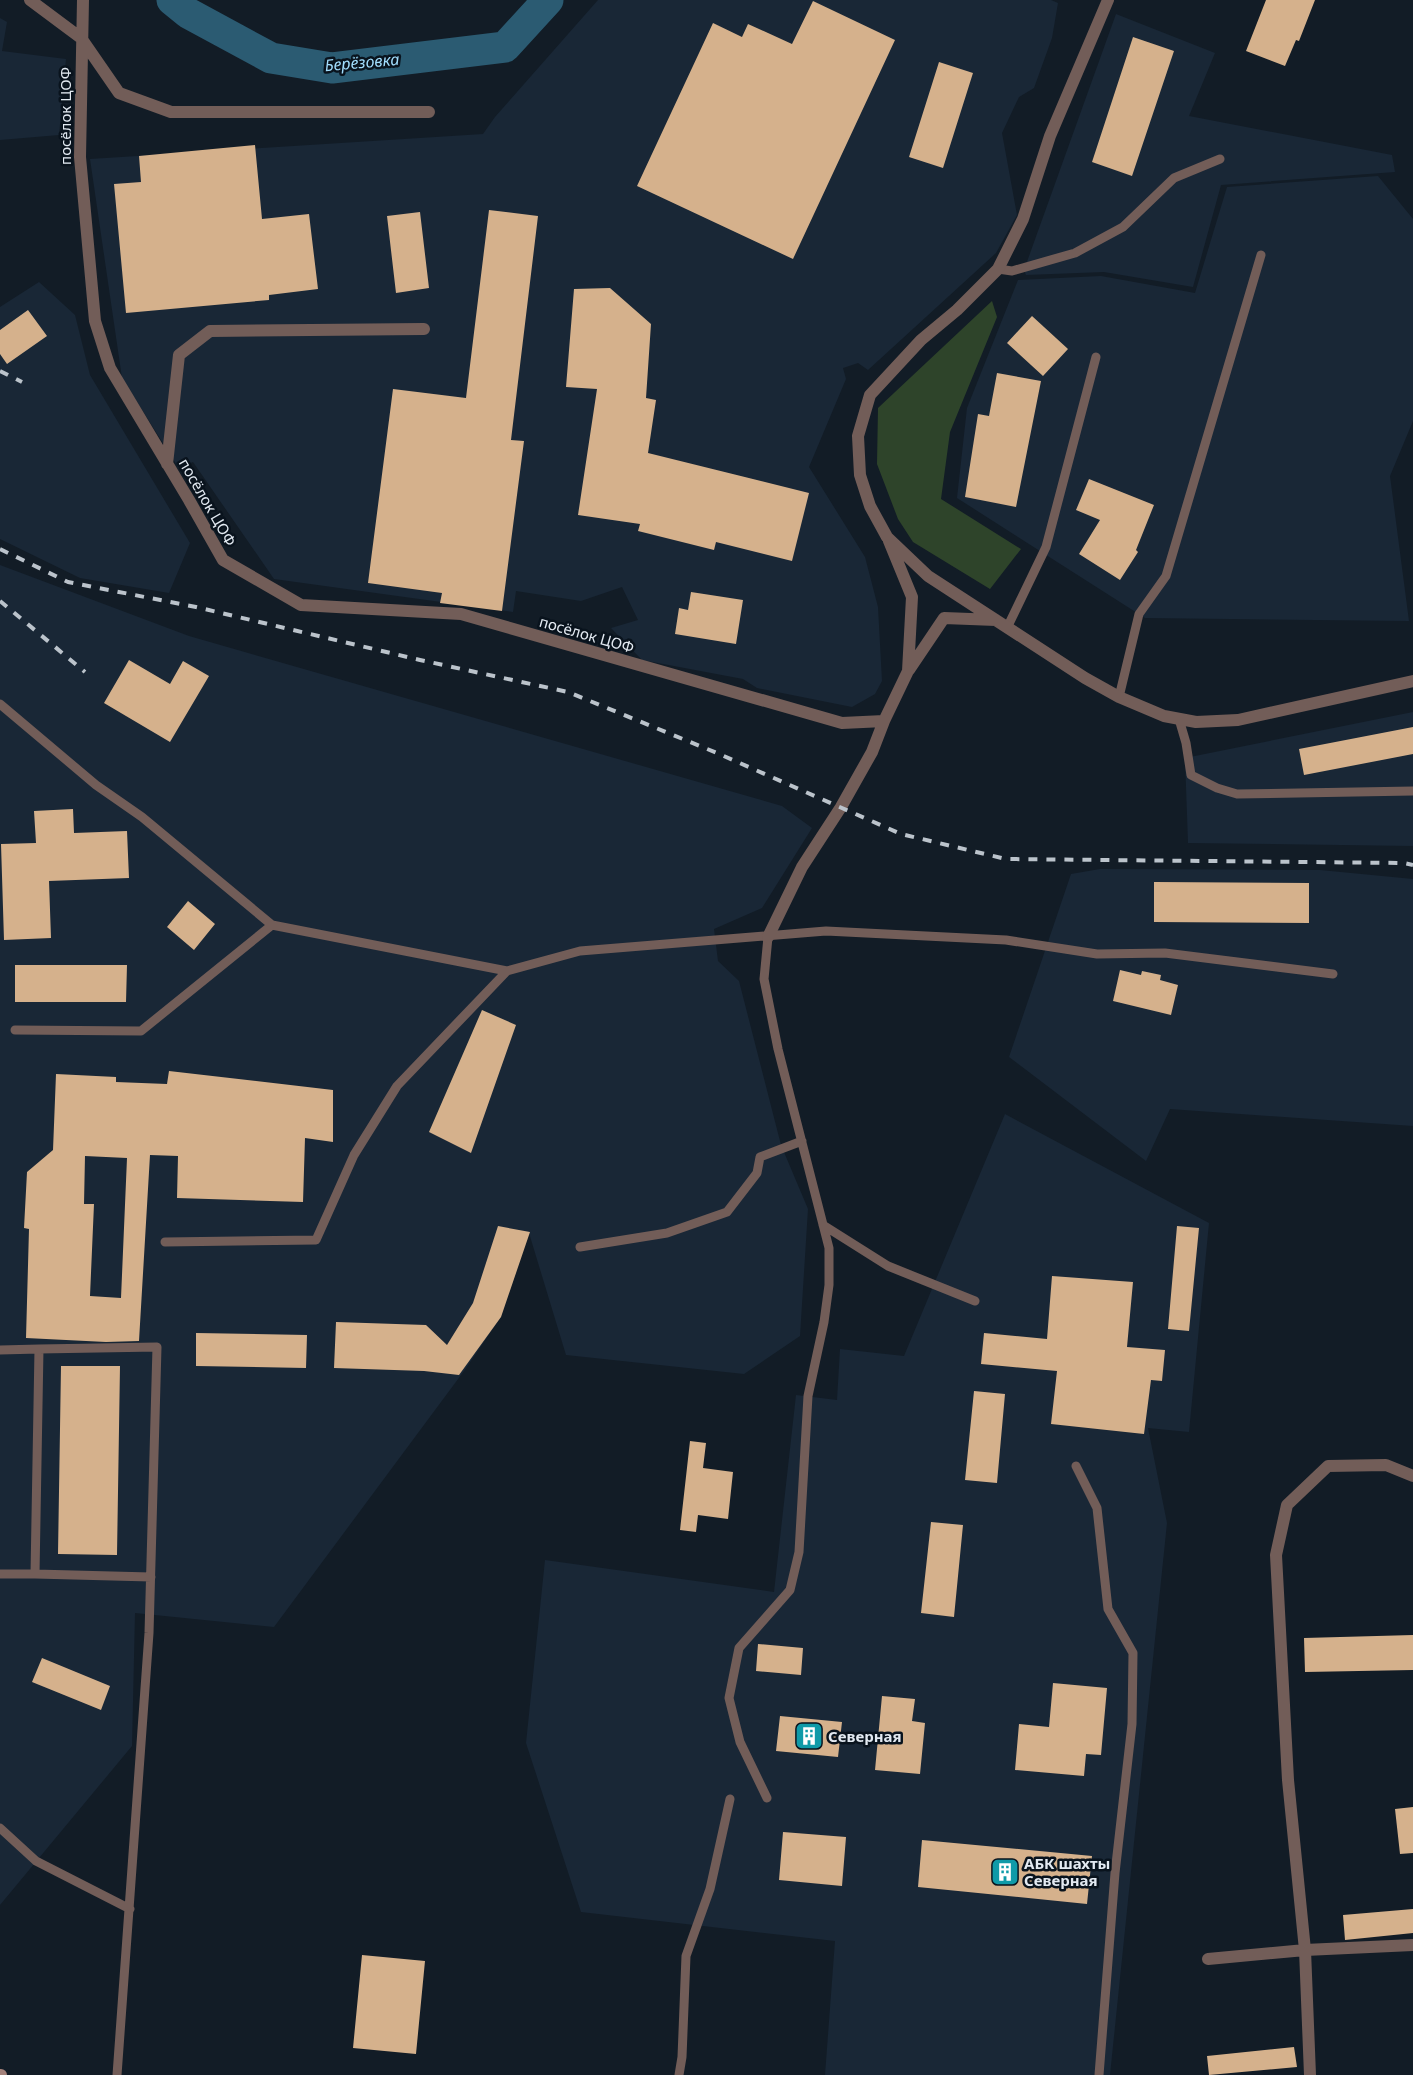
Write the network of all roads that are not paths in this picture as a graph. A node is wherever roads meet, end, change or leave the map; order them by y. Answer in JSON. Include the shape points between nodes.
{"nodes":[{"id":1,"x":30,"y":0,"type":"edge"},
{"id":2,"x":84,"y":0,"type":"edge"},
{"id":3,"x":1108,"y":0,"type":"edge"},
{"id":4,"x":81,"y":38,"type":"junction"},
{"id":5,"x":429,"y":112,"type":"dead end"},
{"id":6,"x":1220,"y":160,"type":"dead end"},
{"id":7,"x":1261,"y":255,"type":"dead end"},
{"id":8,"x":998,"y":269,"type":"junction"},
{"id":9,"x":424,"y":329,"type":"dead end"},
{"id":10,"x":1096,"y":357,"type":"dead end"},
{"id":11,"x":167,"y":464,"type":"junction"},
{"id":12,"x":887,"y":537,"type":"junction"},
{"id":13,"x":996,"y":620,"type":"junction"},
{"id":14,"x":1007,"y":628,"type":"junction"},
{"id":15,"x":908,"y":671,"type":"junction"},
{"id":16,"x":1413,"y":681,"type":"edge"},
{"id":17,"x":1118,"y":697,"type":"junction"},
{"id":18,"x":0,"y":704,"type":"edge"},
{"id":19,"x":1179,"y":719,"type":"junction"},
{"id":20,"x":884,"y":721,"type":"junction"},
{"id":21,"x":1413,"y":791,"type":"edge"},
{"id":22,"x":272,"y":925,"type":"junction"},
{"id":23,"x":768,"y":937,"type":"junction"},
{"id":24,"x":507,"y":971,"type":"junction"},
{"id":25,"x":1333,"y":974,"type":"dead end"},
{"id":26,"x":15,"y":1030,"type":"dead end"},
{"id":27,"x":802,"y":1141,"type":"junction"},
{"id":28,"x":823,"y":1225,"type":"junction"},
{"id":29,"x":165,"y":1242,"type":"dead end"},
{"id":30,"x":580,"y":1246,"type":"dead end"},
{"id":31,"x":976,"y":1301,"type":"dead end"},
{"id":32,"x":39,"y":1349,"type":"junction"},
{"id":33,"x":0,"y":1350,"type":"edge"},
{"id":34,"x":1076,"y":1466,"type":"dead end"},
{"id":35,"x":1413,"y":1476,"type":"edge"},
{"id":36,"x":0,"y":1574,"type":"edge"},
{"id":37,"x":35,"y":1574,"type":"junction"},
{"id":38,"x":151,"y":1577,"type":"junction"},
{"id":39,"x":767,"y":1798,"type":"dead end"},
{"id":40,"x":730,"y":1799,"type":"dead end"},
{"id":41,"x":0,"y":1828,"type":"edge"},
{"id":42,"x":130,"y":1909,"type":"junction"},
{"id":43,"x":1413,"y":1945,"type":"edge"},
{"id":44,"x":1305,"y":1950,"type":"junction"},
{"id":45,"x":1208,"y":1959,"type":"dead end"},
{"id":46,"x":117,"y":2075,"type":"edge"},
{"id":47,"x":679,"y":2075,"type":"edge"},
{"id":48,"x":1099,"y":2075,"type":"edge"},
{"id":49,"x":1310,"y":2075,"type":"edge"}],
"edges":[{"from":1,"to":4,"type":"street"},
{"from":2,"to":4,"type":"street","name":"посёлок ЦОФ"},
{"from":3,"to":8,"type":"street","via":[[1050,136],[1023,219]]},
{"from":4,"to":5,"type":"street","via":[[119,93],[172,112]]},
{"from":4,"to":11,"type":"street","name":"посёлок ЦОФ","via":[[80,157],[95,321],[110,368]]},
{"from":6,"to":8,"type":"lane","via":[[1174,178],[1123,227],[1076,253],[1012,271]]},
{"from":7,"to":17,"type":"lane","via":[[1166,576],[1140,614]]},
{"from":8,"to":12,"type":"street","via":[[921,340],[870,395],[858,436],[860,475],[870,506]]},
{"from":9,"to":11,"type":"street","via":[[210,332],[179,354]]},
{"from":10,"to":14,"type":"lane","via":[[1046,547]]},
{"from":11,"to":20,"type":"street","name":"посёлок ЦОФ","via":[[223,560],[301,605],[461,614],[842,724]]},
{"from":12,"to":13,"type":"street","via":[[928,576]]},
{"from":12,"to":15,"type":"street","via":[[912,598]]},
{"from":13,"to":14,"type":"street"},
{"from":13,"to":15,"type":"street","via":[[944,618]]},
{"from":14,"to":17,"type":"street"},
{"from":15,"to":20,"type":"street"},
{"from":16,"to":19,"type":"street","via":[[1238,720],[1196,722]]},
{"from":17,"to":19,"type":"street"},
{"from":18,"to":22,"type":"lane"},
{"from":19,"to":21,"type":"lane","via":[[1191,774],[1217,788],[1237,794]]},
{"from":20,"to":23,"type":"street","via":[[872,752],[802,867]]},
{"from":22,"to":24,"type":"lane"},
{"from":22,"to":26,"type":"lane","via":[[141,1031]]},
{"from":23,"to":24,"type":"lane","via":[[580,951]]},
{"from":23,"to":25,"type":"lane","via":[[826,931],[1006,940],[1097,954],[1165,953]]},
{"from":23,"to":27,"type":"lane","via":[[764,979]]},
{"from":24,"to":29,"type":"lane","via":[[397,1086],[354,1155],[316,1240]]},
{"from":27,"to":28,"type":"lane"},
{"from":27,"to":30,"type":"lane","via":[[760,1157],[757,1173],[727,1212],[667,1234]]},
{"from":28,"to":31,"type":"lane","via":[[888,1266]]},
{"from":28,"to":39,"type":"lane","via":[[829,1248],[829,1285],[808,1396],[799,1552],[790,1590],[740,1648],[729,1698],[740,1742]]},
{"from":32,"to":33,"type":"lane"},
{"from":32,"to":37,"type":"lane"},
{"from":32,"to":38,"type":"lane","via":[[157,1347]]},
{"from":34,"to":48,"type":"lane","via":[[1097,1508],[1108,1609],[1133,1653],[1132,1724],[1115,1873]]},
{"from":35,"to":44,"type":"street","via":[[1386,1465],[1328,1466],[1288,1505],[1276,1555],[1288,1780]]},
{"from":36,"to":37,"type":"lane"},
{"from":37,"to":38,"type":"lane"},
{"from":38,"to":42,"type":"lane"},
{"from":40,"to":47,"type":"lane","via":[[710,1889],[686,1956]]},
{"from":41,"to":42,"type":"lane","via":[[36,1861]]},
{"from":42,"to":46,"type":"lane"},
{"from":43,"to":44,"type":"street"},
{"from":44,"to":45,"type":"street"},
{"from":44,"to":49,"type":"street"}]}
